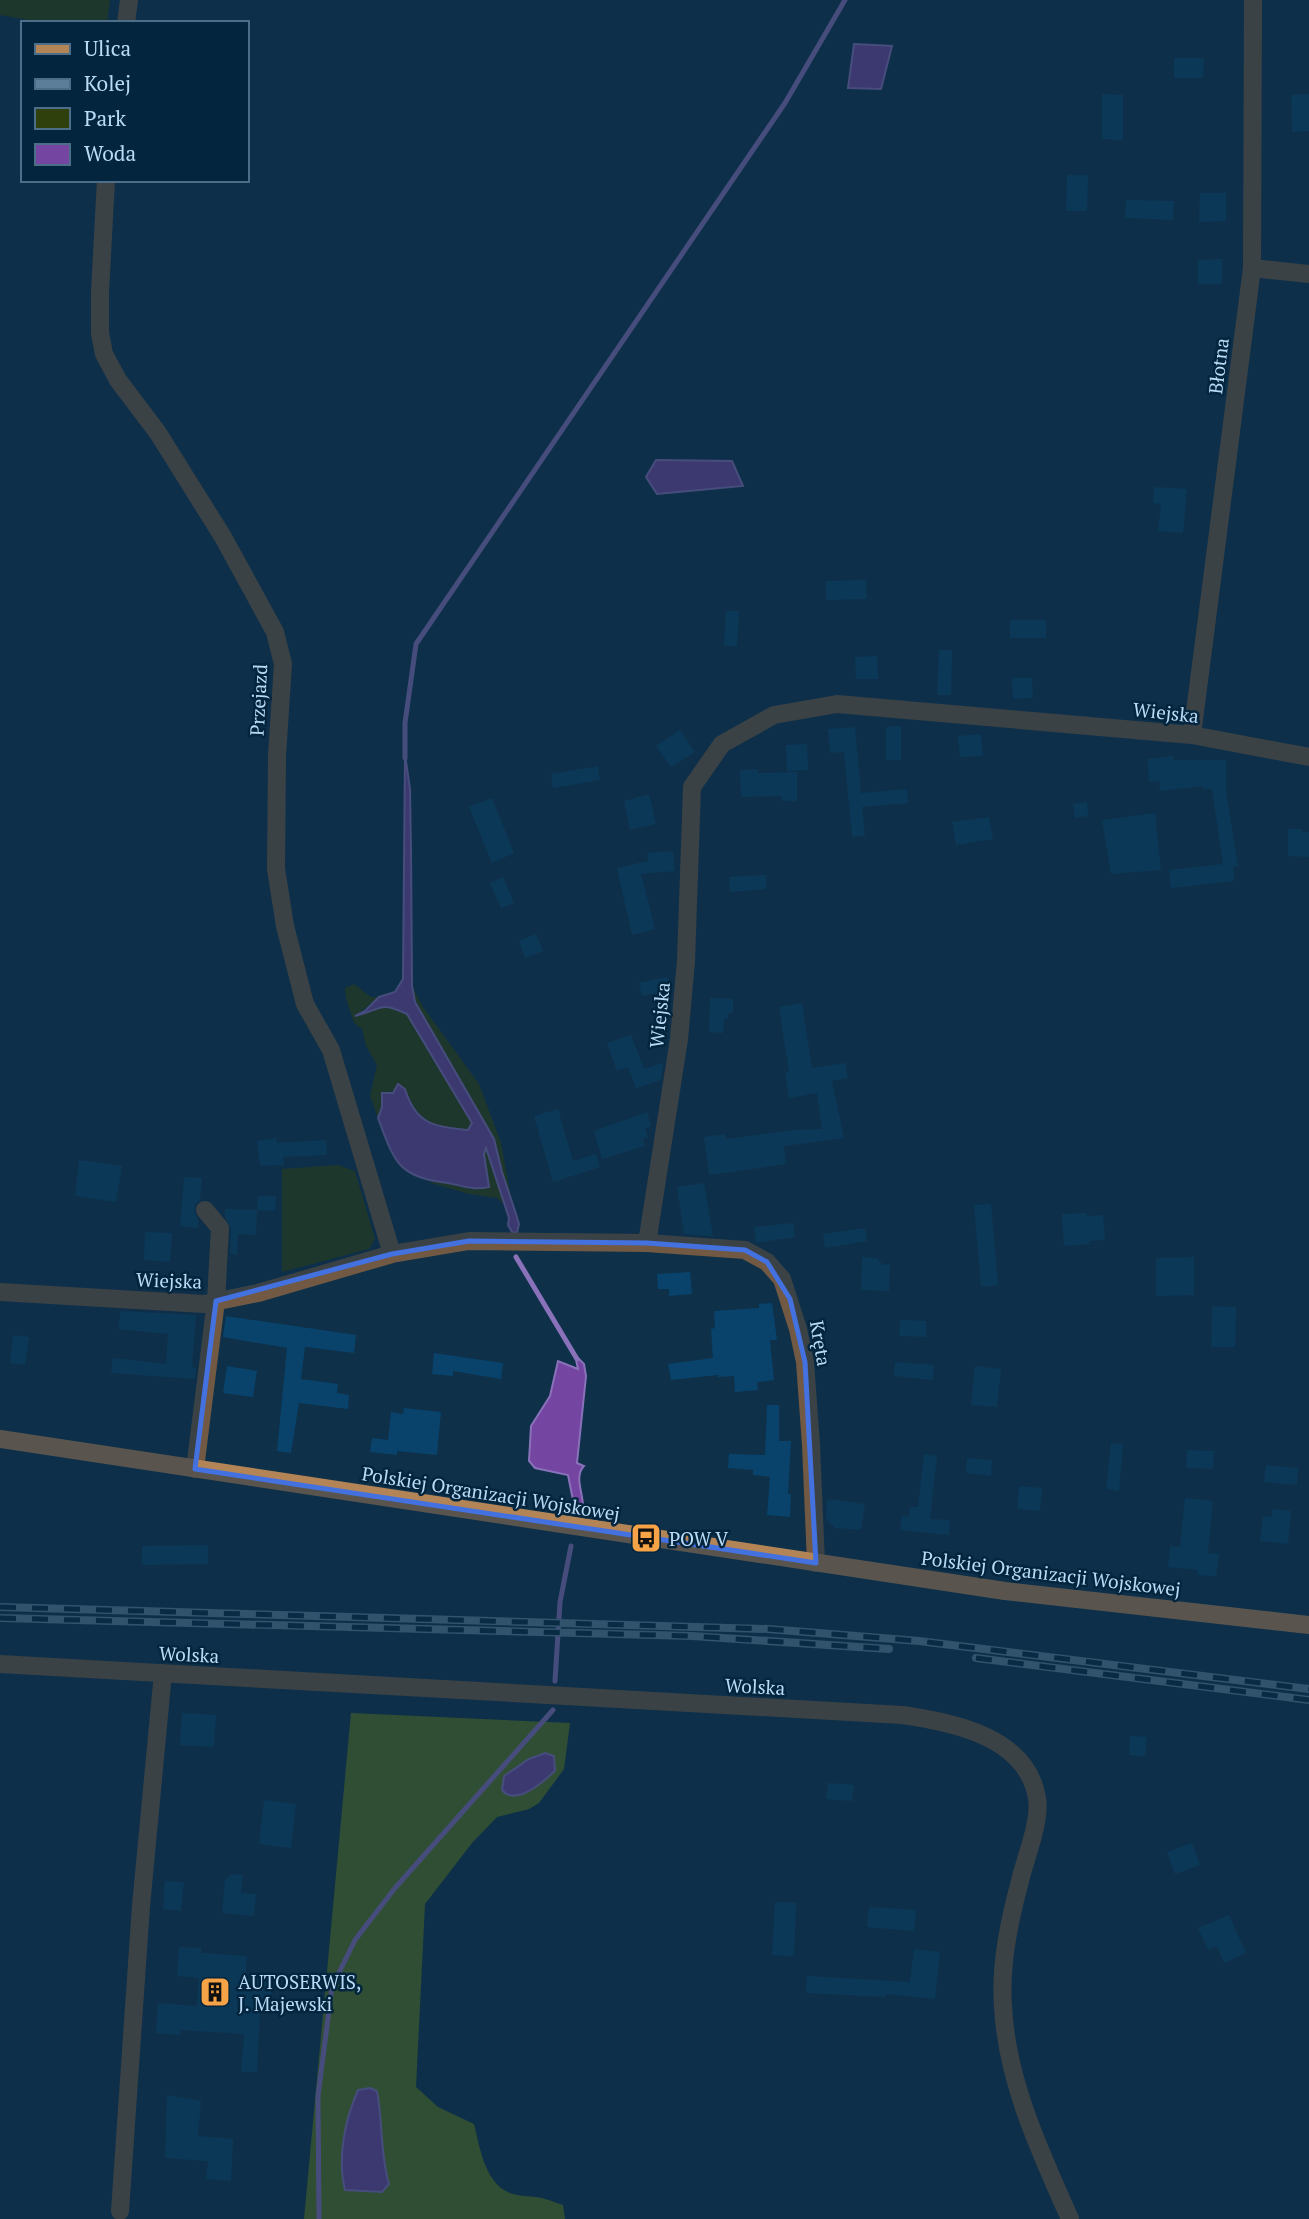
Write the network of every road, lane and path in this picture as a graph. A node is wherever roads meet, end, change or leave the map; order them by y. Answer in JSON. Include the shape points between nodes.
{"nodes":[{"id":1,"x":129,"y":0,"type":"edge"},
{"id":2,"x":1253,"y":0,"type":"edge"},
{"id":3,"x":125,"y":21,"type":"edge"},
{"id":4,"x":106,"y":182,"type":"edge"},
{"id":5,"x":1252,"y":268,"type":"junction"},
{"id":6,"x":1309,"y":274,"type":"edge"},
{"id":7,"x":1192,"y":735,"type":"junction"},
{"id":8,"x":1309,"y":757,"type":"edge"},
{"id":9,"x":205,"y":1210,"type":"dead end"},
{"id":10,"x":647,"y":1242,"type":"junction"},
{"id":11,"x":392,"y":1254,"type":"junction"},
{"id":12,"x":0,"y":1292,"type":"edge"},
{"id":13,"x":215,"y":1301,"type":"junction"},
{"id":14,"x":0,"y":1439,"type":"edge"},
{"id":15,"x":195,"y":1469,"type":"junction"},
{"id":16,"x":816,"y":1563,"type":"junction"},
{"id":17,"x":1309,"y":1625,"type":"edge"},
{"id":18,"x":0,"y":1664,"type":"edge"},
{"id":19,"x":163,"y":1673,"type":"junction"},
{"id":20,"x":120,"y":2211,"type":"dead end"},
{"id":21,"x":1070,"y":2219,"type":"edge"}],
"edges":[{"from":1,"to":3,"type":"street"},
{"from":2,"to":5,"type":"street","name":"Błotna"},
{"from":4,"to":11,"type":"street","name":"Przejazd","via":[[100,292],[104,354],[223,537],[275,632],[284,664],[276,869],[285,926],[305,1004],[331,1050]]},
{"from":5,"to":6,"type":"street"},
{"from":5,"to":7,"type":"street","name":"Błotna"},
{"from":7,"to":8,"type":"street","name":"Wiejska"},
{"from":7,"to":10,"type":"street","name":"Wiejska","via":[[837,704],[774,715],[722,744],[692,787],[679,1040]]},
{"from":9,"to":13,"type":"street","via":[[220,1228]]},
{"from":10,"to":11,"type":"street","name":"Wiejska","via":[[469,1241]]},
{"from":10,"to":16,"type":"street","name":"Kręta","via":[[745,1250],[767,1262],[782,1279],[805,1362]]},
{"from":11,"to":13,"type":"street","name":"Wiejska"},
{"from":12,"to":13,"type":"street","name":"Wiejska"},
{"from":13,"to":15,"type":"street"},
{"from":14,"to":15,"type":"main road","name":"Polskiej Organizacji Wojskowej"},
{"from":15,"to":16,"type":"main road","name":"Polskiej Organizacji Wojskowej"},
{"from":16,"to":17,"type":"main road","name":"Polskiej Organizacji Wojskowej","via":[[1065,1598]]},
{"from":18,"to":19,"type":"street","name":"Wolska"},
{"from":19,"to":20,"type":"street"},
{"from":19,"to":21,"type":"street","name":"Wolska","via":[[902,1715],[938,1720],[992,1739],[1024,1768],[1038,1801],[1002,1967],[1003,2008],[1010,2059],[1025,2111]]}]}
